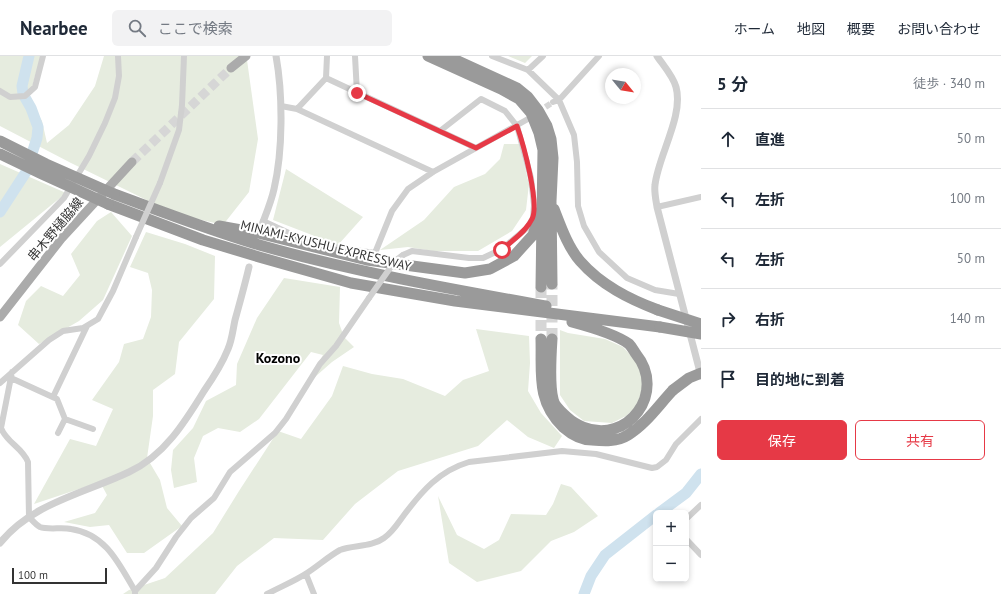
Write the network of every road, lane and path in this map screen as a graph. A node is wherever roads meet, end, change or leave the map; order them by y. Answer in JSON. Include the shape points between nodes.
{"nodes":[{"id":1,"x":43,"y":56,"type":"edge"},
{"id":2,"x":118,"y":56,"type":"edge"},
{"id":3,"x":184,"y":56,"type":"edge"},
{"id":4,"x":246,"y":56,"type":"edge"},
{"id":5,"x":276,"y":56,"type":"edge"},
{"id":6,"x":327,"y":56,"type":"edge"},
{"id":7,"x":355,"y":56,"type":"edge"},
{"id":8,"x":428,"y":56,"type":"edge"},
{"id":9,"x":448,"y":56,"type":"edge"},
{"id":10,"x":492,"y":56,"type":"edge"},
{"id":11,"x":543,"y":56,"type":"edge"},
{"id":12,"x":599,"y":56,"type":"edge"},
{"id":13,"x":656,"y":56,"type":"edge"},
{"id":14,"x":231,"y":68,"type":"tunnel mouth"},
{"id":15,"x":528,"y":70,"type":"junction"},
{"id":16,"x":326,"y":78,"type":"junction"},
{"id":17,"x":0,"y":91,"type":"edge"},
{"id":18,"x":357,"y":93,"type":"junction"},
{"id":19,"x":559,"y":100,"type":"junction"},
{"id":20,"x":553,"y":102,"type":"tunnel mouth"},
{"id":21,"x":281,"y":106,"type":"junction"},
{"id":22,"x":297,"y":109,"type":"junction"},
{"id":23,"x":528,"y":119,"type":"dead end"},
{"id":24,"x":517,"y":126,"type":"junction"},
{"id":25,"x":440,"y":131,"type":"junction"},
{"id":26,"x":0,"y":142,"type":"edge"},
{"id":27,"x":476,"y":148,"type":"junction"},
{"id":28,"x":0,"y":154,"type":"edge"},
{"id":29,"x":132,"y":162,"type":"tunnel mouth"},
{"id":30,"x":433,"y":172,"type":"junction"},
{"id":31,"x":701,"y":197,"type":"edge"},
{"id":32,"x":547,"y":203,"type":"junction"},
{"id":33,"x":657,"y":207,"type":"junction"},
{"id":34,"x":179,"y":218,"type":"junction"},
{"id":35,"x":263,"y":221,"type":"junction"},
{"id":36,"x":260,"y":230,"type":"dead end"},
{"id":37,"x":0,"y":264,"type":"edge"},
{"id":38,"x":249,"y":267,"type":"dead end"},
{"id":39,"x":552,"y":284,"type":"tunnel mouth"},
{"id":40,"x":541,"y":287,"type":"tunnel mouth"},
{"id":41,"x":412,"y":294,"type":"junction"},
{"id":42,"x":679,"y":294,"type":"junction"},
{"id":43,"x":0,"y":317,"type":"edge"},
{"id":44,"x":701,"y":324,"type":"edge"},
{"id":45,"x":87,"y":326,"type":"junction"},
{"id":46,"x":660,"y":327,"type":"junction"},
{"id":47,"x":701,"y":334,"type":"edge"},
{"id":48,"x":701,"y":374,"type":"edge"},
{"id":49,"x":11,"y":375,"type":"junction"},
{"id":50,"x":0,"y":383,"type":"edge"},
{"id":51,"x":53,"y":398,"type":"junction"},
{"id":52,"x":64,"y":419,"type":"junction"},
{"id":53,"x":701,"y":419,"type":"edge"},
{"id":54,"x":93,"y":429,"type":"dead end"},
{"id":55,"x":58,"y":433,"type":"dead end"},
{"id":56,"x":701,"y":505,"type":"edge"},
{"id":57,"x":689,"y":516,"type":"edge"},
{"id":58,"x":29,"y":517,"type":"junction"},
{"id":59,"x":0,"y":542,"type":"edge"},
{"id":60,"x":689,"y":542,"type":"edge"},
{"id":61,"x":701,"y":555,"type":"edge"},
{"id":62,"x":306,"y":574,"type":"junction"},
{"id":63,"x":135,"y":592,"type":"edge"},
{"id":64,"x":267,"y":594,"type":"edge"},
{"id":65,"x":314,"y":594,"type":"edge"}],
"edges":[{"from":1,"to":17,"type":"street","via":[[35,87],[25,96],[10,97]]},
{"from":2,"to":37,"type":"street","via":[[119,76],[114,98],[89,156],[64,198]]},
{"from":3,"to":45,"type":"street","bridge":true,"via":[[179,130],[160,183],[113,291],[98,318]]},
{"from":4,"to":14,"type":"main road"},
{"from":5,"to":21,"type":"street"},
{"from":6,"to":16,"type":"street"},
{"from":7,"to":18,"type":"street"},
{"from":8,"to":32,"type":"highway","via":[[519,99],[531,113],[543,150]]},
{"from":9,"to":32,"type":"highway","via":[[517,88],[538,110],[547,126],[553,158]]},
{"from":10,"to":15,"type":"street"},
{"from":11,"to":15,"type":"street"},
{"from":12,"to":19,"type":"street"},
{"from":13,"to":33,"type":"street","via":[[673,79],[677,96],[676,112],[655,187]]},
{"from":15,"to":19,"type":"street"},
{"from":16,"to":18,"type":"street"},
{"from":16,"to":22,"type":"street"},
{"from":18,"to":25,"type":"street"},
{"from":19,"to":20,"type":"street"},
{"from":19,"to":42,"type":"street","via":[[574,134],[578,206],[584,226],[599,252],[627,278],[655,290]]},
{"from":21,"to":22,"type":"street"},
{"from":21,"to":35,"type":"street","via":[[279,168]]},
{"from":22,"to":30,"type":"street"},
{"from":23,"to":24,"type":"street"},
{"from":24,"to":25,"type":"street","via":[[505,111],[481,99]]},
{"from":24,"to":27,"type":"street"},
{"from":24,"to":63,"type":"street","bridge":true,"via":[[531,178],[534,205],[534,218],[527,228],[502,250],[483,258],[412,252],[395,261],[336,346],[320,364],[286,419],[275,433],[230,472],[214,498],[176,537],[156,568]]},
{"from":25,"to":27,"type":"street"},
{"from":26,"to":34,"type":"highway","name":"MINAMI-KYUSHU EXPRESSWAY","bridge":true,"via":[[114,194]]},
{"from":27,"to":30,"type":"street"},
{"from":28,"to":41,"type":"highway","name":"MINAMI-KYUSHU EXPRESSWAY","bridge":true,"via":[[108,204],[174,230],[246,254],[351,282]]},
{"from":29,"to":43,"type":"main road","name":"串木野樋脇線","via":[[61,239]]},
{"from":30,"to":35,"type":"street","via":[[408,189],[392,210],[375,253],[312,244]]},
{"from":31,"to":33,"type":"street"},
{"from":32,"to":34,"type":"highway","via":[[534,235],[514,256],[490,269],[465,273],[367,260],[258,233]]},
{"from":32,"to":39,"type":"highway"},
{"from":32,"to":40,"type":"highway"},
{"from":32,"to":44,"type":"highway","bridge":true,"via":[[580,261],[602,282],[630,299]]},
{"from":33,"to":42,"type":"street"},
{"from":34,"to":46,"type":"highway","name":"MINAMI-KYUSHU EXPRESSWAY","via":[[262,246],[330,263],[467,292]]},
{"from":35,"to":36,"type":"street"},
{"from":38,"to":58,"type":"street","via":[[229,348],[221,366],[184,423],[164,447],[130,472],[63,498]]},
{"from":41,"to":46,"type":"highway","name":"MINAMI-KYUSHU EXPRESSWAY"},
{"from":41,"to":48,"type":"highway","bridge":true,"via":[[467,306],[565,320],[592,327],[629,344],[642,360],[647,373],[647,394],[640,410],[624,425],[608,431],[592,431],[570,421],[552,400],[551,357],[547,339],[541,375],[547,407],[554,418],[571,434],[588,440],[609,441],[627,436],[640,426],[673,390],[689,378]]},
{"from":42,"to":48,"type":"street"},
{"from":45,"to":49,"type":"street","via":[[63,332],[48,340]]},
{"from":45,"to":51,"type":"street"},
{"from":46,"to":47,"type":"highway","name":"MINAMI-KYUSHU EXPRESSWAY","bridge":true},
{"from":49,"to":50,"type":"street"},
{"from":49,"to":51,"type":"street"},
{"from":49,"to":58,"type":"street","via":[[1,428],[4,436],[25,454],[28,462]]},
{"from":51,"to":52,"type":"street","via":[[57,399]]},
{"from":52,"to":54,"type":"street"},
{"from":52,"to":55,"type":"street"},
{"from":53,"to":62,"type":"street","via":[[676,444],[666,460],[652,468],[596,454],[562,451],[469,462],[456,466],[424,490],[384,539],[339,551]]},
{"from":56,"to":57,"type":"street"},
{"from":58,"to":59,"type":"street","via":[[15,526]]},
{"from":58,"to":63,"type":"street","via":[[41,527],[71,528],[93,536],[116,557]]},
{"from":60,"to":61,"type":"street"},
{"from":62,"to":64,"type":"street"},
{"from":62,"to":65,"type":"street"}]}
